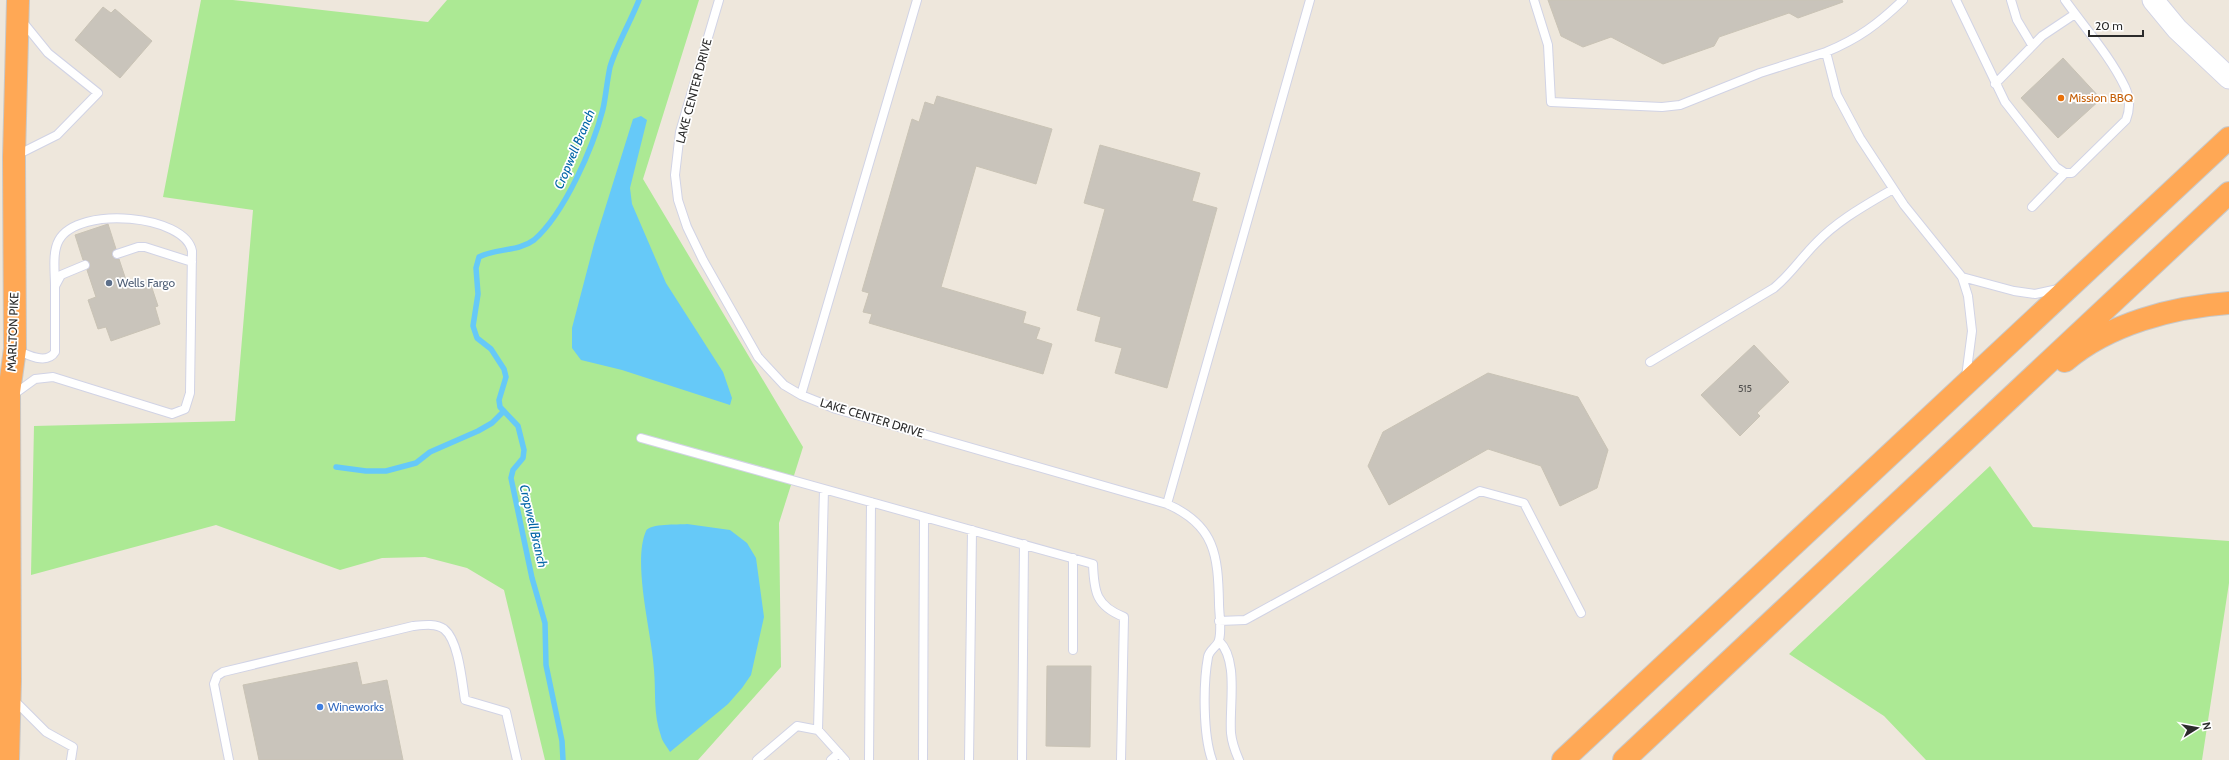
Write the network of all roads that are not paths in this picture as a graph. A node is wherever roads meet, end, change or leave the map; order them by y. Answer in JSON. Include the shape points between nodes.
{"nodes":[{"id":1,"x":719,"y":0,"type":"edge"},
{"id":2,"x":917,"y":0,"type":"edge"},
{"id":3,"x":1310,"y":0,"type":"edge"},
{"id":4,"x":1534,"y":0,"type":"edge"},
{"id":5,"x":1903,"y":0,"type":"edge"},
{"id":6,"x":1956,"y":0,"type":"edge"},
{"id":7,"x":2011,"y":0,"type":"edge"},
{"id":8,"x":2066,"y":0,"type":"edge"},
{"id":9,"x":2153,"y":0,"type":"edge"},
{"id":10,"x":18,"y":8,"type":"edge"},
{"id":11,"x":2075,"y":14,"type":"junction"},
{"id":12,"x":2032,"y":45,"type":"junction"},
{"id":13,"x":1826,"y":52,"type":"junction"},
{"id":14,"x":2229,"y":78,"type":"edge"},
{"id":15,"x":1995,"y":84,"type":"junction"},
{"id":16,"x":2229,"y":138,"type":"edge"},
{"id":17,"x":14,"y":157,"type":"junction"},
{"id":18,"x":2065,"y":173,"type":"junction"},
{"id":19,"x":1894,"y":189,"type":"junction"},
{"id":20,"x":2229,"y":193,"type":"edge"},
{"id":21,"x":2032,"y":207,"type":"dead end"},
{"id":22,"x":117,"y":254,"type":"dead end"},
{"id":23,"x":192,"y":262,"type":"junction"},
{"id":24,"x":85,"y":265,"type":"dead end"},
{"id":25,"x":1962,"y":277,"type":"junction"},
{"id":26,"x":55,"y":286,"type":"junction"},
{"id":27,"x":2069,"y":287,"type":"junction"},
{"id":28,"x":2229,"y":303,"type":"edge"},
{"id":29,"x":15,"y":349,"type":"junction"},
{"id":30,"x":1650,"y":362,"type":"dead end"},
{"id":31,"x":1965,"y":384,"type":"junction"},
{"id":32,"x":9,"y":392,"type":"junction"},
{"id":33,"x":801,"y":395,"type":"junction"},
{"id":34,"x":2003,"y":405,"type":"junction"},
{"id":35,"x":641,"y":438,"type":"dead end"},
{"id":36,"x":824,"y":489,"type":"junction"},
{"id":37,"x":871,"y":502,"type":"junction"},
{"id":38,"x":1167,"y":504,"type":"junction"},
{"id":39,"x":924,"y":517,"type":"junction"},
{"id":40,"x":972,"y":530,"type":"junction"},
{"id":41,"x":1024,"y":544,"type":"junction"},
{"id":42,"x":1073,"y":558,"type":"junction"},
{"id":43,"x":1581,"y":613,"type":"dead end"},
{"id":44,"x":1219,"y":621,"type":"junction"},
{"id":45,"x":1219,"y":641,"type":"junction"},
{"id":46,"x":1073,"y":650,"type":"dead end"},
{"id":47,"x":10,"y":681,"type":"junction"},
{"id":48,"x":818,"y":730,"type":"junction"},
{"id":49,"x":839,"y":753,"type":"junction"},
{"id":50,"x":8,"y":760,"type":"edge"},
{"id":51,"x":71,"y":760,"type":"edge"},
{"id":52,"x":229,"y":760,"type":"edge"},
{"id":53,"x":517,"y":760,"type":"edge"},
{"id":54,"x":757,"y":760,"type":"edge"},
{"id":55,"x":831,"y":760,"type":"edge"},
{"id":56,"x":846,"y":760,"type":"edge"},
{"id":57,"x":869,"y":760,"type":"edge"},
{"id":58,"x":923,"y":760,"type":"edge"},
{"id":59,"x":969,"y":760,"type":"edge"},
{"id":60,"x":1022,"y":760,"type":"edge"},
{"id":61,"x":1121,"y":760,"type":"edge"},
{"id":62,"x":1212,"y":760,"type":"edge"},
{"id":63,"x":1239,"y":760,"type":"edge"},
{"id":64,"x":1563,"y":760,"type":"edge"},
{"id":65,"x":1624,"y":760,"type":"edge"}],
"edges":[{"from":1,"to":33,"type":"lane","name":"LAKE CENTER DRIVE","via":[[680,132],[675,175],[678,200],[696,246],[758,357],[784,385]]},
{"from":2,"to":33,"type":"lane"},
{"from":3,"to":38,"type":"lane"},
{"from":4,"to":13,"type":"lane","via":[[1548,45],[1551,102],[1662,108],[1680,105],[1760,73]]},
{"from":5,"to":13,"type":"lane","via":[[1884,19],[1861,36]]},
{"from":6,"to":15,"type":"lane"},
{"from":7,"to":12,"type":"lane","via":[[2017,20]]},
{"from":8,"to":11,"type":"lane"},
{"from":9,"to":14,"type":"street","via":[[2176,30]]},
{"from":10,"to":17,"type":"highway","name":"MARLTON PIKE"},
{"from":10,"to":17,"type":"lane","via":[[48,53],[98,93],[57,134]]},
{"from":11,"to":12,"type":"lane"},
{"from":11,"to":18,"type":"lane","via":[[2125,88],[2130,110],[2126,120],[2094,152],[2072,173]]},
{"from":12,"to":15,"type":"lane"},
{"from":13,"to":19,"type":"lane","via":[[1837,95],[1860,138]]},
{"from":15,"to":18,"type":"lane","via":[[2005,102],[2056,167]]},
{"from":16,"to":27,"type":"highway"},
{"from":17,"to":29,"type":"highway","name":"MARLTON PIKE"},
{"from":18,"to":21,"type":"lane"},
{"from":19,"to":25,"type":"lane"},
{"from":19,"to":30,"type":"lane","via":[[1854,212],[1833,228],[1774,288]]},
{"from":20,"to":34,"type":"highway"},
{"from":22,"to":23,"type":"lane","via":[[145,247]]},
{"from":23,"to":26,"type":"lane","via":[[191,245],[179,233],[141,220],[101,218],[78,224],[59,241],[56,249]]},
{"from":23,"to":32,"type":"lane","via":[[190,393],[185,409],[172,414],[53,377],[35,379],[17,392]]},
{"from":24,"to":26,"type":"lane","via":[[61,275]]},
{"from":25,"to":27,"type":"lane","via":[[2035,294]]},
{"from":25,"to":31,"type":"lane","via":[[1968,296],[1972,331]]},
{"from":26,"to":29,"type":"lane","via":[[52,356],[45,359],[26,355]]},
{"from":27,"to":31,"type":"highway"},
{"from":28,"to":34,"type":"highway","via":[[2181,309],[2108,334],[2074,353],[2018,401]]},
{"from":29,"to":32,"type":"highway","name":"MARLTON PIKE"},
{"from":31,"to":64,"type":"highway"},
{"from":32,"to":47,"type":"highway","name":"MARLTON PIKE"},
{"from":33,"to":38,"type":"lane","name":"LAKE CENTER DRIVE","via":[[836,409]]},
{"from":34,"to":65,"type":"highway"},
{"from":35,"to":36,"type":"lane"},
{"from":36,"to":37,"type":"lane"},
{"from":36,"to":48,"type":"lane"},
{"from":37,"to":39,"type":"lane"},
{"from":37,"to":57,"type":"lane"},
{"from":38,"to":44,"type":"lane","name":"LAKE CENTER DRIVE","via":[[1194,519],[1204,530],[1211,544],[1216,560]]},
{"from":39,"to":40,"type":"lane"},
{"from":39,"to":58,"type":"lane"},
{"from":40,"to":41,"type":"lane"},
{"from":40,"to":59,"type":"lane"},
{"from":41,"to":42,"type":"lane"},
{"from":41,"to":60,"type":"lane"},
{"from":42,"to":46,"type":"lane"},
{"from":42,"to":61,"type":"lane","via":[[1093,564],[1096,594],[1103,605],[1124,617]]},
{"from":43,"to":44,"type":"lane","via":[[1524,503],[1480,492],[1245,620]]},
{"from":44,"to":45,"type":"lane","name":"LAKE CENTER DRIVE"},
{"from":45,"to":62,"type":"lane","via":[[1208,655],[1206,676],[1206,733],[1207,747]]},
{"from":45,"to":63,"type":"lane","via":[[1226,648],[1230,660],[1231,732]]},
{"from":47,"to":50,"type":"highway","name":"MARLTON PIKE"},
{"from":47,"to":51,"type":"lane","via":[[14,700],[46,732],[73,748]]},
{"from":48,"to":49,"type":"lane"},
{"from":48,"to":54,"type":"lane","via":[[797,726]]},
{"from":49,"to":55,"type":"lane"},
{"from":49,"to":56,"type":"lane"},
{"from":52,"to":53,"type":"lane","via":[[214,684],[217,676],[223,672],[413,626],[432,625],[444,629],[451,639],[457,656],[465,700],[506,712]]}]}
